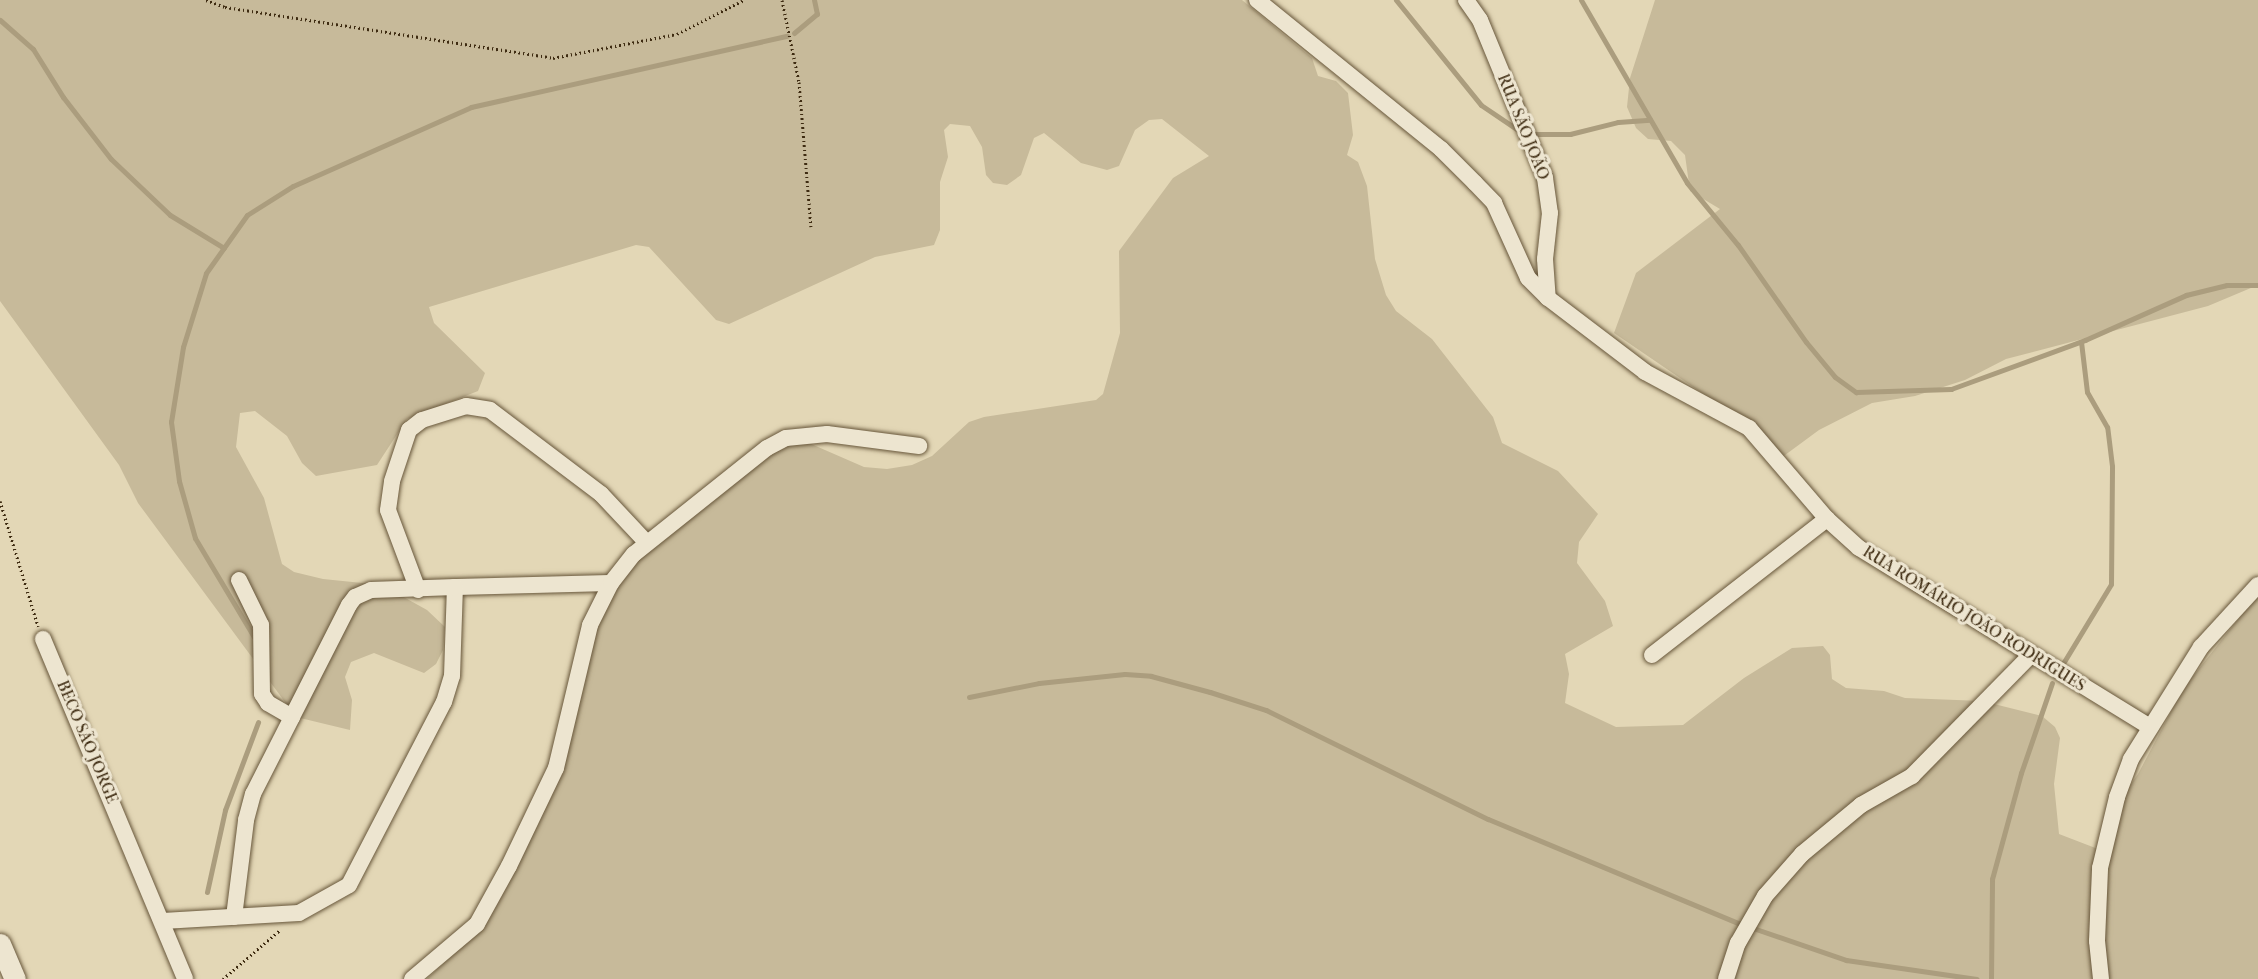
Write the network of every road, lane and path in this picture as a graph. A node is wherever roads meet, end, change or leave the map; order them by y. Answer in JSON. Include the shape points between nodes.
{"nodes":[{"id":1,"x":206,"y":0,"type":"edge"},
{"id":2,"x":744,"y":0,"type":"edge"},
{"id":3,"x":782,"y":0,"type":"edge"},
{"id":4,"x":1257,"y":0,"type":"edge"},
{"id":5,"x":1466,"y":0,"type":"edge"},
{"id":6,"x":811,"y":227,"type":"dead end"},
{"id":7,"x":1548,"y":298,"type":"junction"},
{"id":8,"x":920,"y":446,"type":"dead end"},
{"id":9,"x":0,"y":501,"type":"edge"},
{"id":10,"x":1827,"y":519,"type":"junction"},
{"id":11,"x":646,"y":542,"type":"junction"},
{"id":12,"x":239,"y":580,"type":"dead end"},
{"id":13,"x":611,"y":583,"type":"junction"},
{"id":14,"x":2258,"y":585,"type":"edge"},
{"id":15,"x":455,"y":587,"type":"junction"},
{"id":16,"x":418,"y":590,"type":"junction"},
{"id":17,"x":43,"y":639,"type":"joint"},
{"id":18,"x":1652,"y":655,"type":"dead end"},
{"id":19,"x":2030,"y":656,"type":"junction"},
{"id":20,"x":292,"y":717,"type":"junction"},
{"id":21,"x":2150,"y":727,"type":"junction"},
{"id":22,"x":299,"y":913,"type":"junction"},
{"id":23,"x":234,"y":917,"type":"junction"},
{"id":24,"x":163,"y":921,"type":"junction"},
{"id":25,"x":0,"y":944,"type":"edge"},
{"id":26,"x":15,"y":979,"type":"edge"},
{"id":27,"x":185,"y":979,"type":"edge"},
{"id":28,"x":223,"y":979,"type":"edge"},
{"id":29,"x":412,"y":979,"type":"edge"},
{"id":30,"x":1726,"y":979,"type":"edge"},
{"id":31,"x":2101,"y":979,"type":"edge"}],
"edges":[{"from":1,"to":2,"type":"path","via":[[225,7],[553,58],[677,34]]},
{"from":3,"to":6,"type":"path","via":[[799,82]]},
{"from":4,"to":7,"type":"street","name":"RUA ROMÁRIO JOÃO RODRIGUES","via":[[1441,149],[1475,183],[1494,203],[1528,278]]},
{"from":5,"to":7,"type":"street","name":"RUA SÃO JOÃO","via":[[1480,20],[1545,177],[1550,213],[1545,259]]},
{"from":7,"to":10,"type":"street","name":"RUA ROMÁRIO JOÃO RODRIGUES","via":[[1645,372],[1749,428]]},
{"from":8,"to":11,"type":"street","via":[[827,435],[786,438],[767,448]]},
{"from":9,"to":17,"type":"path"},
{"from":10,"to":18,"type":"street"},
{"from":10,"to":19,"type":"street","name":"RUA ROMÁRIO JOÃO RODRIGUES","via":[[1886,566],[1957,606]]},
{"from":11,"to":13,"type":"street"},
{"from":11,"to":16,"type":"street","via":[[601,494],[490,410],[466,406],[422,420],[410,430],[392,481],[388,510]]},
{"from":12,"to":20,"type":"street","via":[[261,625],[262,694],[268,703]]},
{"from":13,"to":15,"type":"street"},
{"from":13,"to":29,"type":"street","via":[[583,646],[571,719],[556,768],[509,866],[477,924]]},
{"from":14,"to":21,"type":"street","via":[[2201,647]]},
{"from":15,"to":16,"type":"street"},
{"from":15,"to":22,"type":"street","via":[[455,654],[444,702],[356,879],[339,894]]},
{"from":16,"to":20,"type":"street","via":[[371,590],[355,597]]},
{"from":17,"to":24,"type":"street","name":"BECO SÃO JORGE"},
{"from":19,"to":21,"type":"street","name":"RUA ROMÁRIO JOÃO RODRIGUES"},
{"from":19,"to":30,"type":"street","via":[[1912,776],[1861,805],[1802,854],[1765,896],[1738,943]]},
{"from":20,"to":23,"type":"street","via":[[253,794]]},
{"from":21,"to":31,"type":"street","via":[[2131,759],[2117,797],[2100,868],[2097,941]]},
{"from":22,"to":23,"type":"street"},
{"from":22,"to":28,"type":"path"},
{"from":23,"to":24,"type":"street"},
{"from":24,"to":27,"type":"street","name":"BECO SÃO JORGE"},
{"from":25,"to":26,"type":"street"}]}
